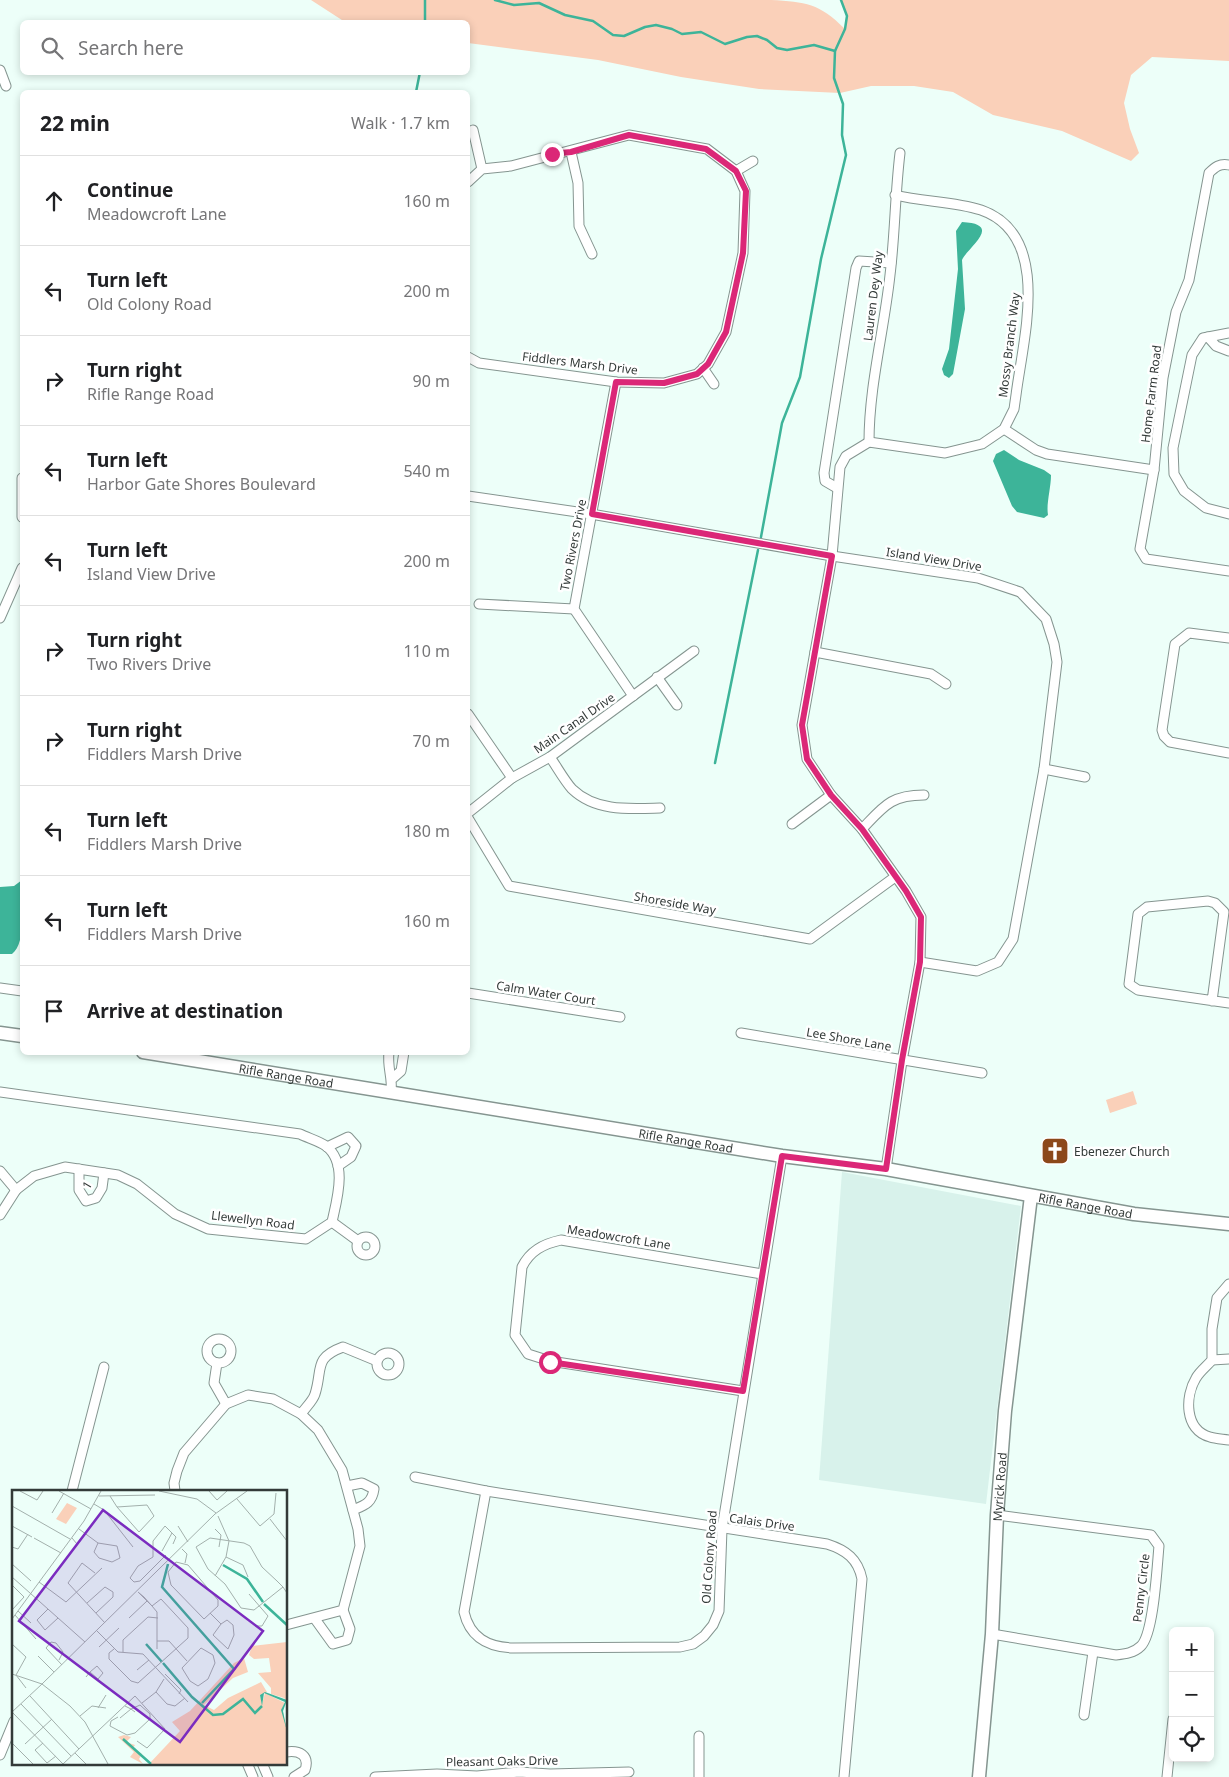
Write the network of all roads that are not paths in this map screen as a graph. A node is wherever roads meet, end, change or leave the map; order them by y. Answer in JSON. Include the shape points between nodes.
{"nodes":[{"id":1,"x":0,"y":70,"type":"edge"},
{"id":2,"x":6,"y":86,"type":"dead end"},
{"id":3,"x":473,"y":130,"type":"dead end"},
{"id":4,"x":571,"y":152,"type":"junction"},
{"id":5,"x":900,"y":154,"type":"dead end"},
{"id":6,"x":753,"y":161,"type":"dead end"},
{"id":7,"x":1229,"y":165,"type":"edge"},
{"id":8,"x":482,"y":169,"type":"junction"},
{"id":9,"x":736,"y":171,"type":"junction"},
{"id":10,"x":470,"y":180,"type":"edge"},
{"id":11,"x":895,"y":195,"type":"junction"},
{"id":12,"x":592,"y":254,"type":"dead end"},
{"id":13,"x":891,"y":263,"type":"junction"},
{"id":14,"x":1229,"y":333,"type":"edge"},
{"id":15,"x":1208,"y":337,"type":"junction"},
{"id":16,"x":1229,"y":351,"type":"edge"},
{"id":17,"x":470,"y":358,"type":"edge"},
{"id":18,"x":703,"y":368,"type":"junction"},
{"id":19,"x":616,"y":382,"type":"junction"},
{"id":20,"x":714,"y":384,"type":"dead end"},
{"id":21,"x":1004,"y":429,"type":"junction"},
{"id":22,"x":869,"y":442,"type":"junction"},
{"id":23,"x":1154,"y":470,"type":"junction"},
{"id":24,"x":837,"y":488,"type":"junction"},
{"id":25,"x":470,"y":496,"type":"edge"},
{"id":26,"x":592,"y":514,"type":"junction"},
{"id":27,"x":1229,"y":514,"type":"edge"},
{"id":28,"x":832,"y":556,"type":"junction"},
{"id":29,"x":1229,"y":572,"type":"edge"},
{"id":30,"x":20,"y":573,"type":"edge"},
{"id":31,"x":479,"y":604,"type":"dead end"},
{"id":32,"x":574,"y":609,"type":"junction"},
{"id":33,"x":0,"y":618,"type":"edge"},
{"id":34,"x":1229,"y":638,"type":"edge"},
{"id":35,"x":694,"y":651,"type":"dead end"},
{"id":36,"x":814,"y":652,"type":"junction"},
{"id":37,"x":657,"y":677,"type":"junction"},
{"id":38,"x":946,"y":684,"type":"dead end"},
{"id":39,"x":633,"y":696,"type":"junction"},
{"id":40,"x":678,"y":705,"type":"dead end"},
{"id":41,"x":470,"y":717,"type":"edge"},
{"id":42,"x":1229,"y":753,"type":"edge"},
{"id":43,"x":550,"y":757,"type":"junction"},
{"id":44,"x":1044,"y":769,"type":"junction"},
{"id":45,"x":1085,"y":777,"type":"dead end"},
{"id":46,"x":512,"y":778,"type":"junction"},
{"id":47,"x":831,"y":795,"type":"junction"},
{"id":48,"x":924,"y":795,"type":"dead end"},
{"id":49,"x":660,"y":808,"type":"dead end"},
{"id":50,"x":470,"y":811,"type":"edge"},
{"id":51,"x":470,"y":821,"type":"edge"},
{"id":52,"x":792,"y":824,"type":"dead end"},
{"id":53,"x":862,"y":829,"type":"junction"},
{"id":54,"x":895,"y":877,"type":"junction"},
{"id":55,"x":920,"y":962,"type":"junction"},
{"id":56,"x":0,"y":988,"type":"edge"},
{"id":57,"x":20,"y":991,"type":"edge"},
{"id":58,"x":470,"y":993,"type":"edge"},
{"id":59,"x":1212,"y":1001,"type":"junction"},
{"id":60,"x":1229,"y":1003,"type":"edge"},
{"id":61,"x":620,"y":1017,"type":"dead end"},
{"id":62,"x":741,"y":1033,"type":"dead end"},
{"id":63,"x":0,"y":1034,"type":"edge"},
{"id":64,"x":20,"y":1036,"type":"edge"},
{"id":65,"x":161,"y":1055,"type":"edge"},
{"id":66,"x":389,"y":1055,"type":"edge"},
{"id":67,"x":404,"y":1055,"type":"edge"},
{"id":68,"x":902,"y":1060,"type":"junction"},
{"id":69,"x":982,"y":1073,"type":"dead end"},
{"id":70,"x":393,"y":1078,"type":"junction"},
{"id":71,"x":0,"y":1092,"type":"edge"},
{"id":72,"x":391,"y":1093,"type":"junction"},
{"id":73,"x":327,"y":1146,"type":"junction"},
{"id":74,"x":782,"y":1156,"type":"junction"},
{"id":75,"x":338,"y":1166,"type":"junction"},
{"id":76,"x":79,"y":1169,"type":"junction"},
{"id":77,"x":886,"y":1169,"type":"junction"},
{"id":78,"x":0,"y":1171,"type":"edge"},
{"id":79,"x":104,"y":1173,"type":"junction"},
{"id":80,"x":16,"y":1190,"type":"junction"},
{"id":81,"x":1031,"y":1196,"type":"junction"},
{"id":82,"x":0,"y":1215,"type":"edge"},
{"id":83,"x":332,"y":1222,"type":"junction"},
{"id":84,"x":1229,"y":1224,"type":"edge"},
{"id":85,"x":358,"y":1241,"type":"dead end"},
{"id":86,"x":762,"y":1274,"type":"junction"},
{"id":87,"x":1229,"y":1284,"type":"edge"},
{"id":88,"x":1229,"y":1359,"type":"edge"},
{"id":89,"x":1212,"y":1360,"type":"junction"},
{"id":90,"x":377,"y":1361,"type":"dead end"},
{"id":91,"x":217,"y":1363,"type":"dead end"},
{"id":92,"x":104,"y":1367,"type":"dead end"},
{"id":93,"x":743,"y":1391,"type":"junction"},
{"id":94,"x":226,"y":1404,"type":"junction"},
{"id":95,"x":301,"y":1414,"type":"junction"},
{"id":96,"x":1229,"y":1440,"type":"edge"},
{"id":97,"x":415,"y":1477,"type":"dead end"},
{"id":98,"x":347,"y":1486,"type":"junction"},
{"id":99,"x":72,"y":1490,"type":"edge"},
{"id":100,"x":175,"y":1490,"type":"edge"},
{"id":101,"x":486,"y":1491,"type":"junction"},
{"id":102,"x":353,"y":1510,"type":"junction"},
{"id":103,"x":997,"y":1515,"type":"junction"},
{"id":104,"x":722,"y":1529,"type":"junction"},
{"id":105,"x":343,"y":1610,"type":"junction"},
{"id":106,"x":315,"y":1619,"type":"junction"},
{"id":107,"x":288,"y":1625,"type":"edge"},
{"id":108,"x":992,"y":1634,"type":"junction"},
{"id":109,"x":1093,"y":1652,"type":"junction"},
{"id":110,"x":1084,"y":1714,"type":"dead end"},
{"id":111,"x":12,"y":1726,"type":"edge"},
{"id":112,"x":699,"y":1736,"type":"dead end"},
{"id":113,"x":288,"y":1752,"type":"edge"},
{"id":114,"x":0,"y":1755,"type":"edge"},
{"id":115,"x":1169,"y":1758,"type":"edge"},
{"id":116,"x":262,"y":1764,"type":"edge"},
{"id":117,"x":629,"y":1772,"type":"dead end"},
{"id":118,"x":268,"y":1777,"type":"edge"},
{"id":119,"x":294,"y":1777,"type":"edge"},
{"id":120,"x":375,"y":1777,"type":"edge"},
{"id":121,"x":699,"y":1777,"type":"edge"},
{"id":122,"x":844,"y":1777,"type":"edge"},
{"id":123,"x":979,"y":1777,"type":"edge"},
{"id":124,"x":1167,"y":1777,"type":"edge"}],
"edges":[{"from":1,"to":2,"type":"street"},
{"from":3,"to":8,"type":"street"},
{"from":4,"to":8,"type":"street"},
{"from":4,"to":9,"type":"street","via":[[629,135],[706,149]]},
{"from":4,"to":12,"type":"street","via":[[578,183],[579,226]]},
{"from":5,"to":11,"type":"street","name":"Lauren Dey Way"},
{"from":6,"to":9,"type":"street"},
{"from":7,"to":23,"type":"street","name":"Home Farm Road","via":[[1215,167],[1209,174],[1189,280],[1176,312],[1163,378]]},
{"from":8,"to":10,"type":"street"},
{"from":9,"to":18,"type":"street","name":"Fiddlers Marsh Drive","via":[[746,191],[743,253],[726,332]]},
{"from":11,"to":13,"type":"street","name":"Lauren Dey Way"},
{"from":11,"to":21,"type":"street","name":"Mossy Branch Way","via":[[981,210],[999,219],[1025,255],[1029,291],[1027,310],[1015,402]]},
{"from":13,"to":22,"type":"street","name":"Lauren Dey Way","via":[[869,414]]},
{"from":13,"to":24,"type":"street","via":[[859,261],[856,268],[824,473],[825,480]]},
{"from":14,"to":15,"type":"street"},
{"from":15,"to":16,"type":"street","via":[[1216,346]]},
{"from":15,"to":27,"type":"street","via":[[1203,338],[1192,355],[1172,448],[1174,474],[1184,491],[1206,508]]},
{"from":17,"to":19,"type":"street","name":"Fiddlers Marsh Drive","via":[[479,363]]},
{"from":18,"to":19,"type":"street","name":"Fiddlers Marsh Drive","via":[[697,374],[664,383]]},
{"from":18,"to":20,"type":"street"},
{"from":19,"to":26,"type":"street","name":"Two Rivers Drive"},
{"from":21,"to":22,"type":"street","via":[[982,444],[945,453]]},
{"from":21,"to":23,"type":"street","via":[[1047,454]]},
{"from":22,"to":24,"type":"street","via":[[846,456],[840,467]]},
{"from":23,"to":29,"type":"street","name":"Home Farm Road","via":[[1140,549],[1142,555],[1146,559]]},
{"from":24,"to":28,"type":"street"},
{"from":25,"to":26,"type":"street","name":"Island View Drive"},
{"from":26,"to":28,"type":"street","name":"Island View Drive"},
{"from":26,"to":32,"type":"street","name":"Two Rivers Drive"},
{"from":28,"to":36,"type":"street"},
{"from":28,"to":44,"type":"street","name":"Island View Drive","via":[[978,578],[1020,592],[1035,607],[1046,619],[1058,662]]},
{"from":30,"to":33,"type":"street"},
{"from":31,"to":32,"type":"street"},
{"from":32,"to":39,"type":"street","name":"Two Rivers Drive"},
{"from":34,"to":42,"type":"street","via":[[1189,633],[1175,644],[1162,730],[1170,742]]},
{"from":35,"to":37,"type":"street","name":"Main Canal Drive"},
{"from":36,"to":38,"type":"street","via":[[931,674]]},
{"from":36,"to":47,"type":"street","via":[[802,725],[807,759]]},
{"from":37,"to":39,"type":"street","name":"Main Canal Drive"},
{"from":37,"to":40,"type":"street"},
{"from":39,"to":43,"type":"street","name":"Main Canal Drive"},
{"from":41,"to":46,"type":"street"},
{"from":43,"to":46,"type":"street","name":"Main Canal Drive"},
{"from":43,"to":49,"type":"street","via":[[572,789],[596,804],[627,809]]},
{"from":44,"to":45,"type":"street"},
{"from":44,"to":55,"type":"street","name":"Island View Drive","via":[[1013,939],[998,962],[977,971]]},
{"from":46,"to":50,"type":"street","name":"Main Canal Drive"},
{"from":47,"to":52,"type":"street"},
{"from":47,"to":53,"type":"street"},
{"from":48,"to":53,"type":"street","via":[[904,795],[884,806]]},
{"from":51,"to":54,"type":"street","name":"Shoreside Way","via":[[509,886],[810,939]]},
{"from":53,"to":54,"type":"street"},
{"from":54,"to":55,"type":"street","via":[[921,917]]},
{"from":55,"to":68,"type":"street"},
{"from":56,"to":57,"type":"street"},
{"from":58,"to":61,"type":"street","name":"Calm Water Court"},
{"from":59,"to":59,"type":"street","via":[[1138,990],[1128,984],[1138,914],[1152,906],[1208,901],[1224,912]]},
{"from":59,"to":60,"type":"street"},
{"from":62,"to":68,"type":"street","name":"Lee Shore Lane"},
{"from":63,"to":64,"type":"main road"},
{"from":65,"to":72,"type":"main road","name":"Rifle Range Road"},
{"from":66,"to":70,"type":"street","via":[[387,1068]]},
{"from":67,"to":70,"type":"street","via":[[401,1071]]},
{"from":68,"to":69,"type":"street","name":"Lee Shore Lane"},
{"from":68,"to":77,"type":"street"},
{"from":70,"to":72,"type":"street"},
{"from":71,"to":73,"type":"street","via":[[300,1134]]},
{"from":72,"to":74,"type":"main road","name":"Rifle Range Road"},
{"from":73,"to":75,"type":"street"},
{"from":73,"to":75,"type":"street","via":[[348,1137],[356,1146],[351,1157]]},
{"from":74,"to":77,"type":"main road","name":"Rifle Range Road"},
{"from":74,"to":86,"type":"street","name":"Old Colony Road"},
{"from":75,"to":83,"type":"street","via":[[338,1197]]},
{"from":76,"to":79,"type":"street","name":"Llewellyn Road"},
{"from":76,"to":79,"type":"street","name":"1","via":[[79,1190],[86,1200],[96,1198],[102,1188]]},
{"from":76,"to":80,"type":"street","name":"Llewellyn Road","via":[[65,1167],[34,1176]]},
{"from":77,"to":81,"type":"main road","name":"Rifle Range Road"},
{"from":78,"to":80,"type":"street"},
{"from":79,"to":83,"type":"street","name":"Llewellyn Road","via":[[138,1184],[175,1214],[208,1229],[306,1239]]},
{"from":80,"to":82,"type":"street","name":"Llewellyn Road"},
{"from":81,"to":84,"type":"main road","name":"Rifle Range Road","via":[[1134,1214]]},
{"from":81,"to":103,"type":"main road","name":"Myrick Road","via":[[1005,1412]]},
{"from":83,"to":85,"type":"street"},
{"from":86,"to":93,"type":"street","name":"Old Colony Road"},
{"from":86,"to":93,"type":"street","name":"Meadowcroft Lane","via":[[561,1240],[537,1249],[527,1257],[522,1267],[515,1335],[528,1354],[550,1362]]},
{"from":87,"to":89,"type":"street","via":[[1216,1298]]},
{"from":88,"to":89,"type":"street"},
{"from":89,"to":96,"type":"street","via":[[1197,1376],[1189,1394],[1190,1420],[1208,1437]]},
{"from":90,"to":95,"type":"street","via":[[343,1347],[329,1352],[319,1364],[315,1395]]},
{"from":91,"to":94,"type":"street","via":[[214,1383]]},
{"from":92,"to":99,"type":"street"},
{"from":93,"to":104,"type":"street","name":"Old Colony Road"},
{"from":94,"to":95,"type":"street","via":[[248,1395],[273,1399]]},
{"from":94,"to":100,"type":"street","via":[[184,1453],[177,1470]]},
{"from":95,"to":98,"type":"street","via":[[318,1430],[330,1448]]},
{"from":97,"to":101,"type":"street","name":"Calais Drive"},
{"from":98,"to":102,"type":"street"},
{"from":98,"to":102,"type":"street","via":[[362,1483],[374,1489],[373,1498]]},
{"from":101,"to":104,"type":"street","name":"Calais Drive"},
{"from":101,"to":104,"type":"street","name":"Old Colony Road","via":[[464,1612],[466,1624],[474,1634],[497,1647],[680,1647],[693,1644],[713,1625],[718,1611]]},
{"from":102,"to":105,"type":"street","via":[[360,1546]]},
{"from":103,"to":108,"type":"main road","name":"Myrick Road"},
{"from":103,"to":109,"type":"street","name":"Penny Circle","via":[[1151,1535],[1159,1546],[1149,1633],[1141,1646],[1129,1654]]},
{"from":104,"to":122,"type":"street","name":"Calais Drive","via":[[827,1544],[842,1549],[859,1567],[862,1579]]},
{"from":105,"to":106,"type":"street"},
{"from":105,"to":106,"type":"street","via":[[350,1628],[347,1640],[333,1644]]},
{"from":106,"to":107,"type":"street"},
{"from":108,"to":109,"type":"street","name":"Penny Circle"},
{"from":108,"to":123,"type":"main road","name":"Myrick Road"},
{"from":109,"to":110,"type":"street"},
{"from":111,"to":114,"type":"street"},
{"from":112,"to":121,"type":"street"},
{"from":113,"to":119,"type":"street","via":[[302,1754],[307,1764],[305,1770]]},
{"from":115,"to":124,"type":"street"},
{"from":116,"to":118,"type":"street"},
{"from":117,"to":120,"type":"street","name":"Pleasant Oaks Drive"}]}
